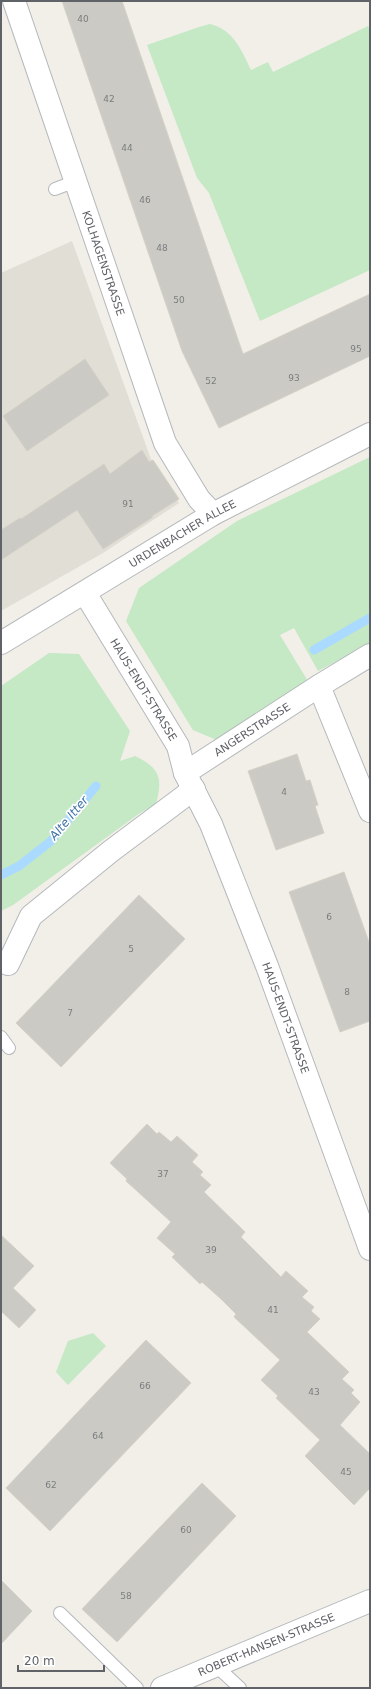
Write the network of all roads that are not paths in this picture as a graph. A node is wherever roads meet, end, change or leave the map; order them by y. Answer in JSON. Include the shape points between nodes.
{"nodes":[{"id":1,"x":14,"y":1,"type":"edge"},
{"id":2,"x":76,"y":181,"type":"junction"},
{"id":3,"x":55,"y":189,"type":"dead end"},
{"id":4,"x":370,"y":434,"type":"edge"},
{"id":5,"x":213,"y":514,"type":"junction"},
{"id":6,"x":85,"y":593,"type":"junction"},
{"id":7,"x":1,"y":643,"type":"edge"},
{"id":8,"x":370,"y":655,"type":"edge"},
{"id":9,"x":319,"y":686,"type":"junction"},
{"id":10,"x":190,"y":781,"type":"junction"},
{"id":11,"x":370,"y":811,"type":"edge"},
{"id":12,"x":5,"y":968,"type":"edge"},
{"id":13,"x":1,"y":1037,"type":"edge"},
{"id":14,"x":9,"y":1048,"type":"dead end"},
{"id":15,"x":370,"y":1249,"type":"edge"},
{"id":16,"x":370,"y":1601,"type":"edge"},
{"id":17,"x":60,"y":1613,"type":"dead end"},
{"id":18,"x":215,"y":1665,"type":"junction"},
{"id":19,"x":137,"y":1688,"type":"edge"},
{"id":20,"x":162,"y":1688,"type":"edge"},
{"id":21,"x":240,"y":1688,"type":"edge"}],
"edges":[{"from":1,"to":2,"type":"street","name":"KOLHAGENSTRASSE"},
{"from":2,"to":3,"type":"lane"},
{"from":2,"to":5,"type":"street","name":"KOLHAGENSTRASSE","via":[[164,443],[199,499]]},
{"from":4,"to":5,"type":"street","name":"URDENBACHER ALLEE"},
{"from":5,"to":6,"type":"street","name":"URDENBACHER ALLEE"},
{"from":6,"to":7,"type":"street","name":"URDENBACHER ALLEE"},
{"from":6,"to":10,"type":"street","name":"HAUS-ENDT-STRASSE","via":[[178,746]]},
{"from":8,"to":9,"type":"street","name":"ANGERSTRASSE"},
{"from":9,"to":10,"type":"street","name":"ANGERSTRASSE"},
{"from":9,"to":11,"type":"street"},
{"from":10,"to":12,"type":"street","via":[[111,851],[31,916]]},
{"from":10,"to":15,"type":"street","name":"HAUS-ENDT-STRASSE","via":[[211,824],[267,966]]},
{"from":13,"to":14,"type":"lane"},
{"from":16,"to":18,"type":"street","name":"ROBERT-HANSEN-STRASSE"},
{"from":17,"to":19,"type":"lane"},
{"from":18,"to":20,"type":"street","name":"ROBERT-HANSEN-STRASSE"},
{"from":18,"to":21,"type":"lane"}]}
